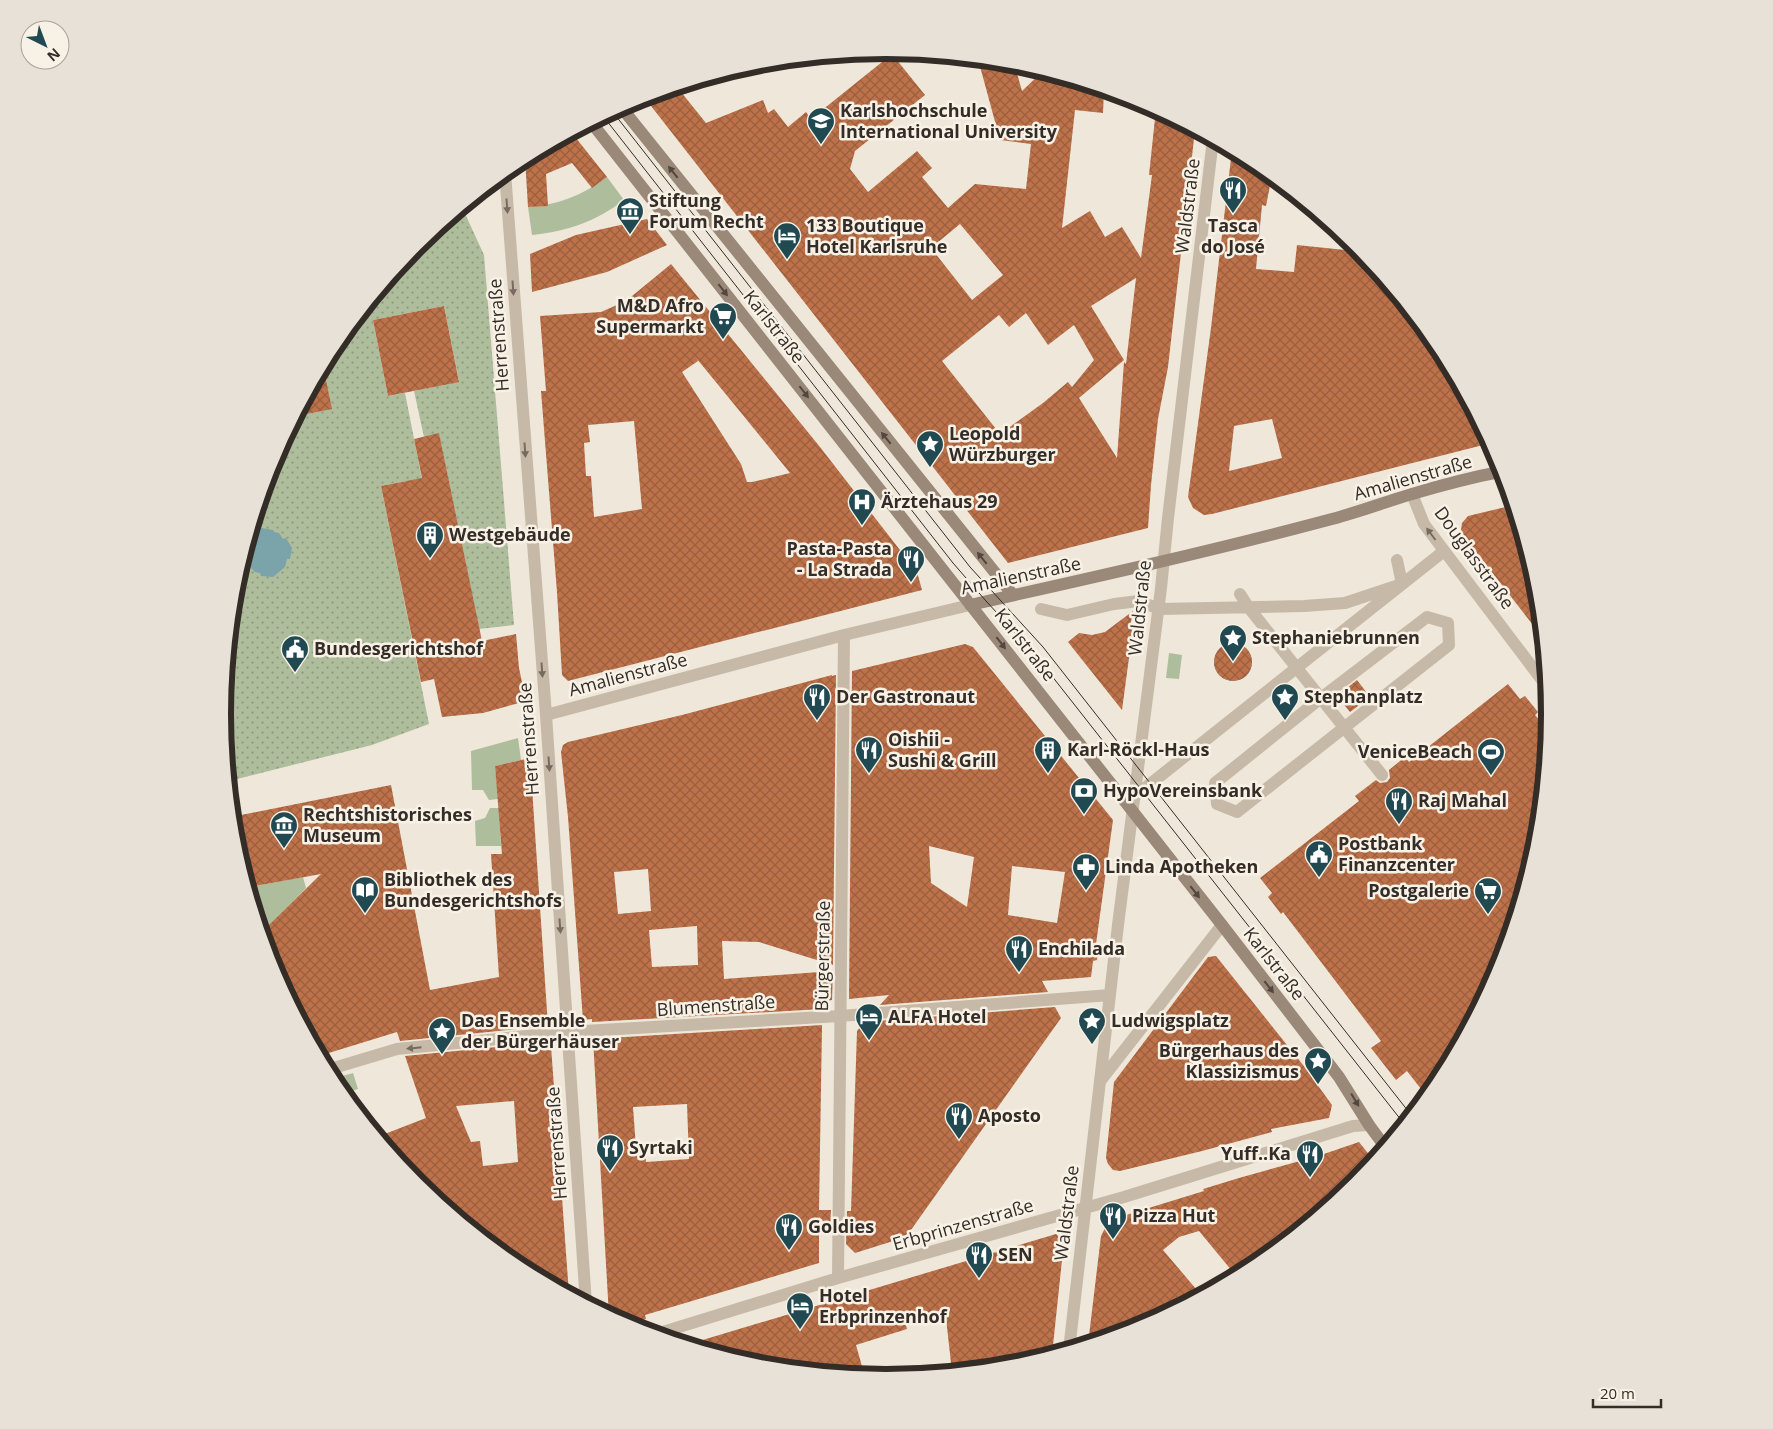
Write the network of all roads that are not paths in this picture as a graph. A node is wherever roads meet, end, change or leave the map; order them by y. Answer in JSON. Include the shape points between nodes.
{"nodes":[{"id":1,"x":626,"y":113,"type":"edge"},
{"id":2,"x":595,"y":126,"type":"edge"},
{"id":3,"x":1212,"y":146,"type":"edge"},
{"id":4,"x":506,"y":181,"type":"edge"},
{"id":5,"x":1495,"y":473,"type":"edge"},
{"id":6,"x":1412,"y":494,"type":"junction"},
{"id":7,"x":1444,"y":551,"type":"junction"},
{"id":8,"x":1164,"y":560,"type":"junction"},
{"id":9,"x":1397,"y":560,"type":"dead end"},
{"id":10,"x":1402,"y":584,"type":"junction"},
{"id":11,"x":1240,"y":594,"type":"dead end"},
{"id":12,"x":1013,"y":596,"type":"junction"},
{"id":13,"x":970,"y":604,"type":"junction"},
{"id":14,"x":1249,"y":608,"type":"junction"},
{"id":15,"x":1041,"y":609,"type":"dead end"},
{"id":16,"x":1159,"y":609,"type":"junction"},
{"id":17,"x":844,"y":635,"type":"junction"},
{"id":18,"x":1298,"y":668,"type":"junction"},
{"id":19,"x":1541,"y":679,"type":"edge"},
{"id":20,"x":1320,"y":698,"type":"junction"},
{"id":21,"x":546,"y":715,"type":"junction"},
{"id":22,"x":1345,"y":728,"type":"junction"},
{"id":23,"x":1382,"y":775,"type":"dead end"},
{"id":24,"x":1135,"y":796,"type":"junction"},
{"id":25,"x":1133,"y":811,"type":"junction"},
{"id":26,"x":1222,"y":925,"type":"junction"},
{"id":27,"x":1110,"y":995,"type":"junction"},
{"id":28,"x":840,"y":1016,"type":"junction"},
{"id":29,"x":567,"y":1032,"type":"junction"},
{"id":30,"x":334,"y":1068,"type":"edge"},
{"id":31,"x":1100,"y":1080,"type":"junction"},
{"id":32,"x":1369,"y":1125,"type":"junction"},
{"id":33,"x":1383,"y":1144,"type":"edge"},
{"id":34,"x":1086,"y":1208,"type":"junction"},
{"id":35,"x":838,"y":1278,"type":"junction"},
{"id":36,"x":586,"y":1297,"type":"edge"},
{"id":37,"x":666,"y":1331,"type":"edge"},
{"id":38,"x":1070,"y":1344,"type":"edge"}],
"edges":[{"from":12,"to":1,"type":"main road","name":"Karlstraße","one_way":true},
{"from":2,"to":13,"type":"main road","name":"Karlstraße","one_way":true},
{"from":3,"to":8,"type":"street","name":"Waldstraße"},
{"from":4,"to":21,"type":"street","name":"Herrenstraße","one_way":true},
{"from":5,"to":6,"type":"main road","name":"Amalienstraße"},
{"from":7,"to":6,"type":"street","name":"Douglasstraße","one_way":true,"via":[[1424,524]]},
{"from":6,"to":8,"type":"main road","name":"Amalienstraße","via":[[1358,513]]},
{"from":7,"to":10,"type":"street"},
{"from":7,"to":19,"type":"street","name":"Douglasstraße"},
{"from":8,"to":12,"type":"main road","name":"Amalienstraße"},
{"from":8,"to":16,"type":"street","name":"Waldstraße"},
{"from":9,"to":10,"type":"street"},
{"from":10,"to":14,"type":"street","via":[[1344,603]]},
{"from":10,"to":18,"type":"street"},
{"from":11,"to":14,"type":"street"},
{"from":12,"to":13,"type":"main road","name":"Amalienstraße"},
{"from":13,"to":17,"type":"street","name":"Amalienstraße"},
{"from":13,"to":25,"type":"main road","name":"Karlstraße","one_way":true},
{"from":14,"to":16,"type":"street"},
{"from":14,"to":18,"type":"street"},
{"from":15,"to":16,"type":"street","via":[[1067,615],[1139,601]]},
{"from":16,"to":24,"type":"street","name":"Waldstraße"},
{"from":17,"to":21,"type":"street","name":"Amalienstraße"},
{"from":17,"to":28,"type":"street","name":"Bürgerstraße"},
{"from":18,"to":20,"type":"street"},
{"from":18,"to":24,"type":"street"},
{"from":20,"to":22,"type":"street"},
{"from":20,"to":22,"type":"street","via":[[1427,617],[1448,623],[1449,646]]},
{"from":20,"to":22,"type":"street","via":[[1215,783],[1217,804],[1237,812]]},
{"from":21,"to":29,"type":"street","name":"Herrenstraße","one_way":true},
{"from":22,"to":23,"type":"street"},
{"from":24,"to":25,"type":"street","name":"Waldstraße"},
{"from":25,"to":26,"type":"main road","name":"Karlstraße","one_way":true},
{"from":25,"to":27,"type":"street","name":"Waldstraße"},
{"from":26,"to":31,"type":"street","via":[[1157,1001]]},
{"from":26,"to":32,"type":"main road","name":"Karlstraße","one_way":true,"via":[[1339,1077]]},
{"from":27,"to":28,"type":"street","name":"Blumenstraße"},
{"from":27,"to":31,"type":"street","name":"Waldstraße"},
{"from":28,"to":29,"type":"street","name":"Blumenstraße"},
{"from":28,"to":35,"type":"street","name":"Bürgerstraße"},
{"from":29,"to":30,"type":"street","name":"Blumenstraße","one_way":true,"via":[[397,1050]]},
{"from":29,"to":36,"type":"street","name":"Herrenstraße"},
{"from":31,"to":34,"type":"street","name":"Waldstraße"},
{"from":32,"to":33,"type":"main road","name":"Karlstraße"},
{"from":32,"to":34,"type":"street","name":"Erbprinzenstraße","via":[[1353,1126]]},
{"from":34,"to":35,"type":"street","name":"Erbprinzenstraße"},
{"from":34,"to":38,"type":"street","name":"Waldstraße"},
{"from":35,"to":37,"type":"street","name":"Erbprinzenstraße"}]}
